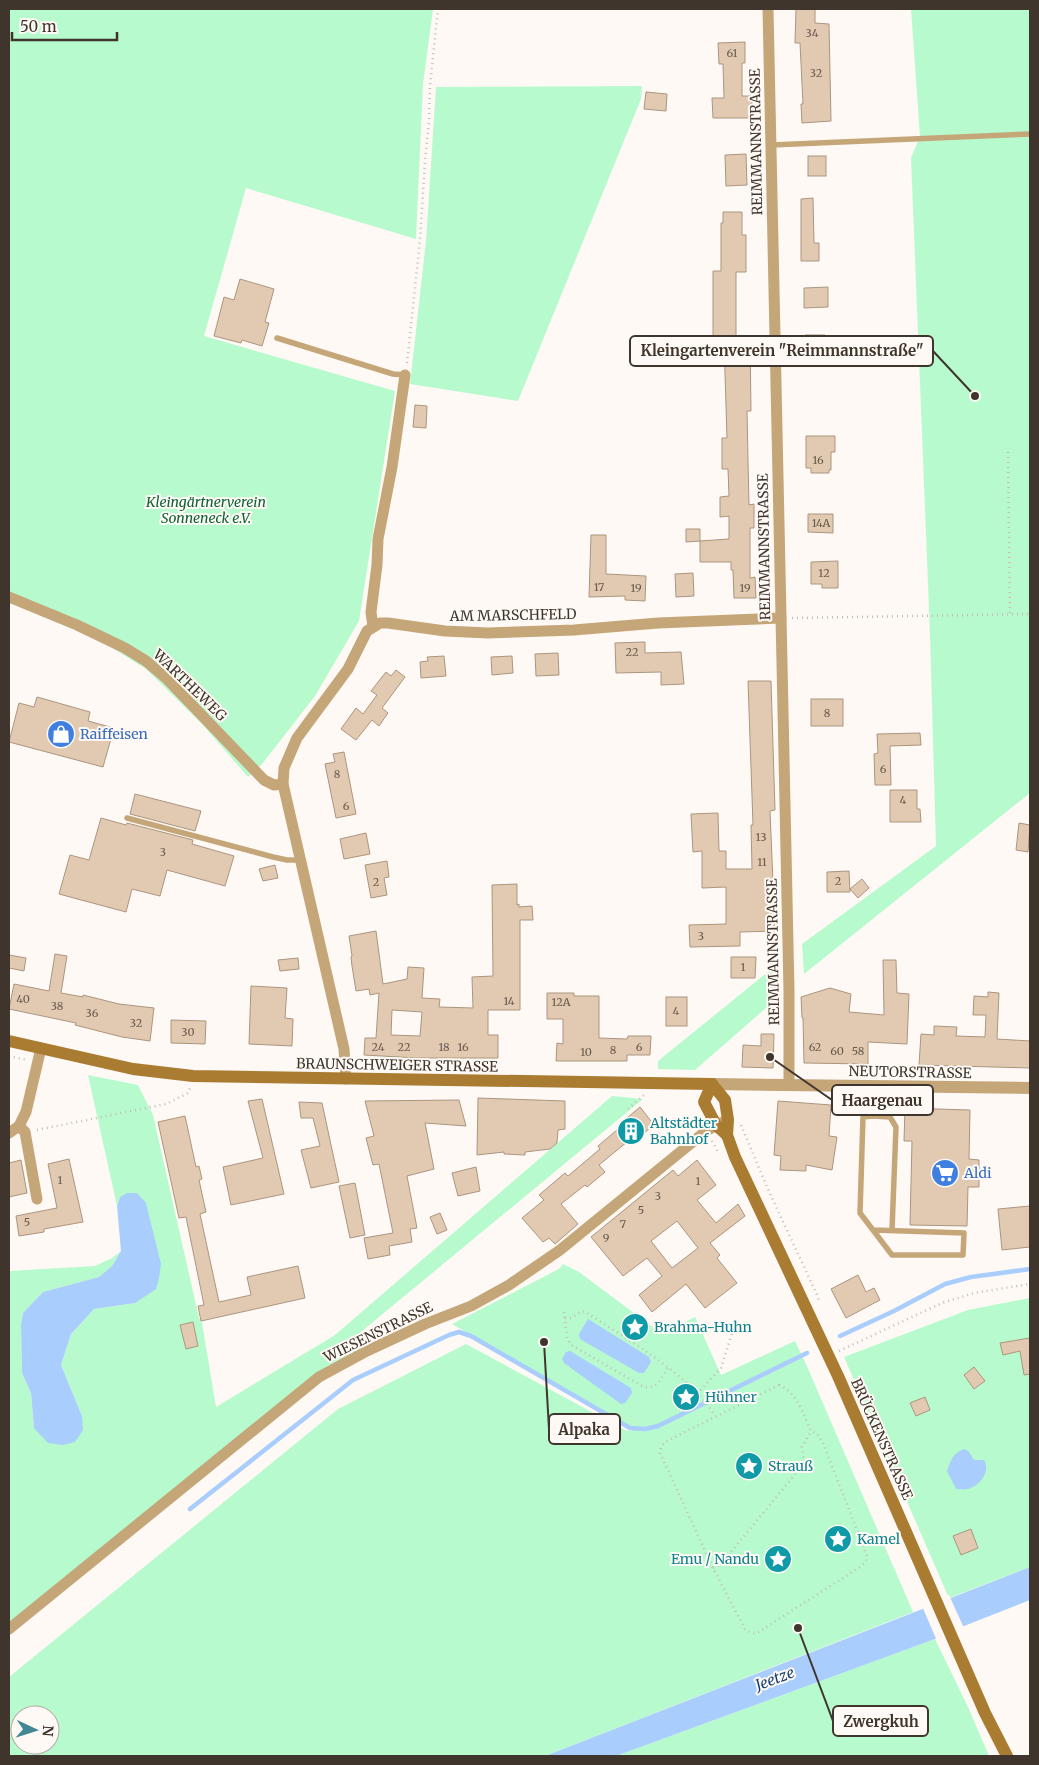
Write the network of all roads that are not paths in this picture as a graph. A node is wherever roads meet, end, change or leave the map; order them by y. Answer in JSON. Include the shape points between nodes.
{"nodes":[{"id":1,"x":768,"y":9,"type":"edge"},
{"id":2,"x":1030,"y":134,"type":"edge"},
{"id":3,"x":771,"y":145,"type":"junction"},
{"id":4,"x":278,"y":338,"type":"dead end"},
{"id":5,"x":405,"y":375,"type":"joint"},
{"id":6,"x":9,"y":597,"type":"edge"},
{"id":7,"x":781,"y":618,"type":"junction"},
{"id":8,"x":373,"y":627,"type":"junction"},
{"id":9,"x":284,"y":784,"type":"junction"},
{"id":10,"x":127,"y":818,"type":"dead end"},
{"id":11,"x":300,"y":860,"type":"junction"},
{"id":12,"x":9,"y":1041,"type":"edge"},
{"id":13,"x":41,"y":1048,"type":"junction"},
{"id":14,"x":346,"y":1079,"type":"junction"},
{"id":15,"x":712,"y":1084,"type":"junction"},
{"id":16,"x":790,"y":1085,"type":"junction"},
{"id":17,"x":873,"y":1086,"type":"junction"},
{"id":18,"x":1030,"y":1088,"type":"edge"},
{"id":19,"x":873,"y":1116,"type":"junction"},
{"id":20,"x":722,"y":1123,"type":"junction"},
{"id":21,"x":22,"y":1129,"type":"junction"},
{"id":22,"x":9,"y":1133,"type":"edge"},
{"id":23,"x":37,"y":1199,"type":"dead end"},
{"id":24,"x":874,"y":1230,"type":"junction"},
{"id":25,"x":892,"y":1230,"type":"junction"},
{"id":26,"x":9,"y":1629,"type":"edge"},
{"id":27,"x":1007,"y":1756,"type":"edge"}],
"edges":[{"from":1,"to":3,"type":"street","name":"REIMMANNSTRASSE"},
{"from":2,"to":3,"type":"lane"},
{"from":3,"to":7,"type":"street","name":"REIMMANNSTRASSE"},
{"from":4,"to":5,"type":"lane"},
{"from":5,"to":8,"type":"street","via":[[378,539],[371,612]]},
{"from":6,"to":9,"type":"street","name":"WARTHEWEG","via":[[77,625],[146,661],[264,780],[274,785]]},
{"from":7,"to":8,"type":"street","name":"AM MARSCHFELD","via":[[488,633],[388,623]]},
{"from":7,"to":16,"type":"street","name":"REIMMANNSTRASSE"},
{"from":8,"to":9,"type":"street","via":[[367,631],[348,669],[297,738],[284,768]]},
{"from":9,"to":11,"type":"street"},
{"from":10,"to":11,"type":"lane","via":[[280,858]]},
{"from":11,"to":14,"type":"street","via":[[344,1049]]},
{"from":12,"to":13,"type":"main road","name":"BRAUNSCHWEIGER STRASSE"},
{"from":13,"to":14,"type":"main road","name":"BRAUNSCHWEIGER STRASSE","via":[[139,1070],[193,1076]]},
{"from":13,"to":21,"type":"street"},
{"from":14,"to":15,"type":"main road","name":"BRAUNSCHWEIGER STRASSE"},
{"from":15,"to":16,"type":"street","name":"BRAUNSCHWEIGER STRASSE"},
{"from":15,"to":20,"type":"main road","via":[[725,1100]]},
{"from":15,"to":20,"type":"main road","name":"BRÜCKENSTRASSE","via":[[704,1102]]},
{"from":16,"to":17,"type":"street","name":"NEUTORSTRASSE"},
{"from":17,"to":18,"type":"street","name":"NEUTORSTRASSE"},
{"from":17,"to":19,"type":"lane"},
{"from":19,"to":24,"type":"lane","via":[[863,1116],[860,1213]]},
{"from":19,"to":25,"type":"lane","via":[[890,1117],[896,1127]]},
{"from":20,"to":26,"type":"street","name":"WIESENSTRASSE","via":[[704,1133],[560,1250],[509,1285],[319,1377]]},
{"from":20,"to":27,"type":"main road","name":"BRÜCKENSTRASSE"},
{"from":21,"to":22,"type":"street"},
{"from":21,"to":23,"type":"street"},
{"from":24,"to":25,"type":"lane"},
{"from":24,"to":25,"type":"lane","via":[[892,1255],[963,1255],[964,1233]]}]}
